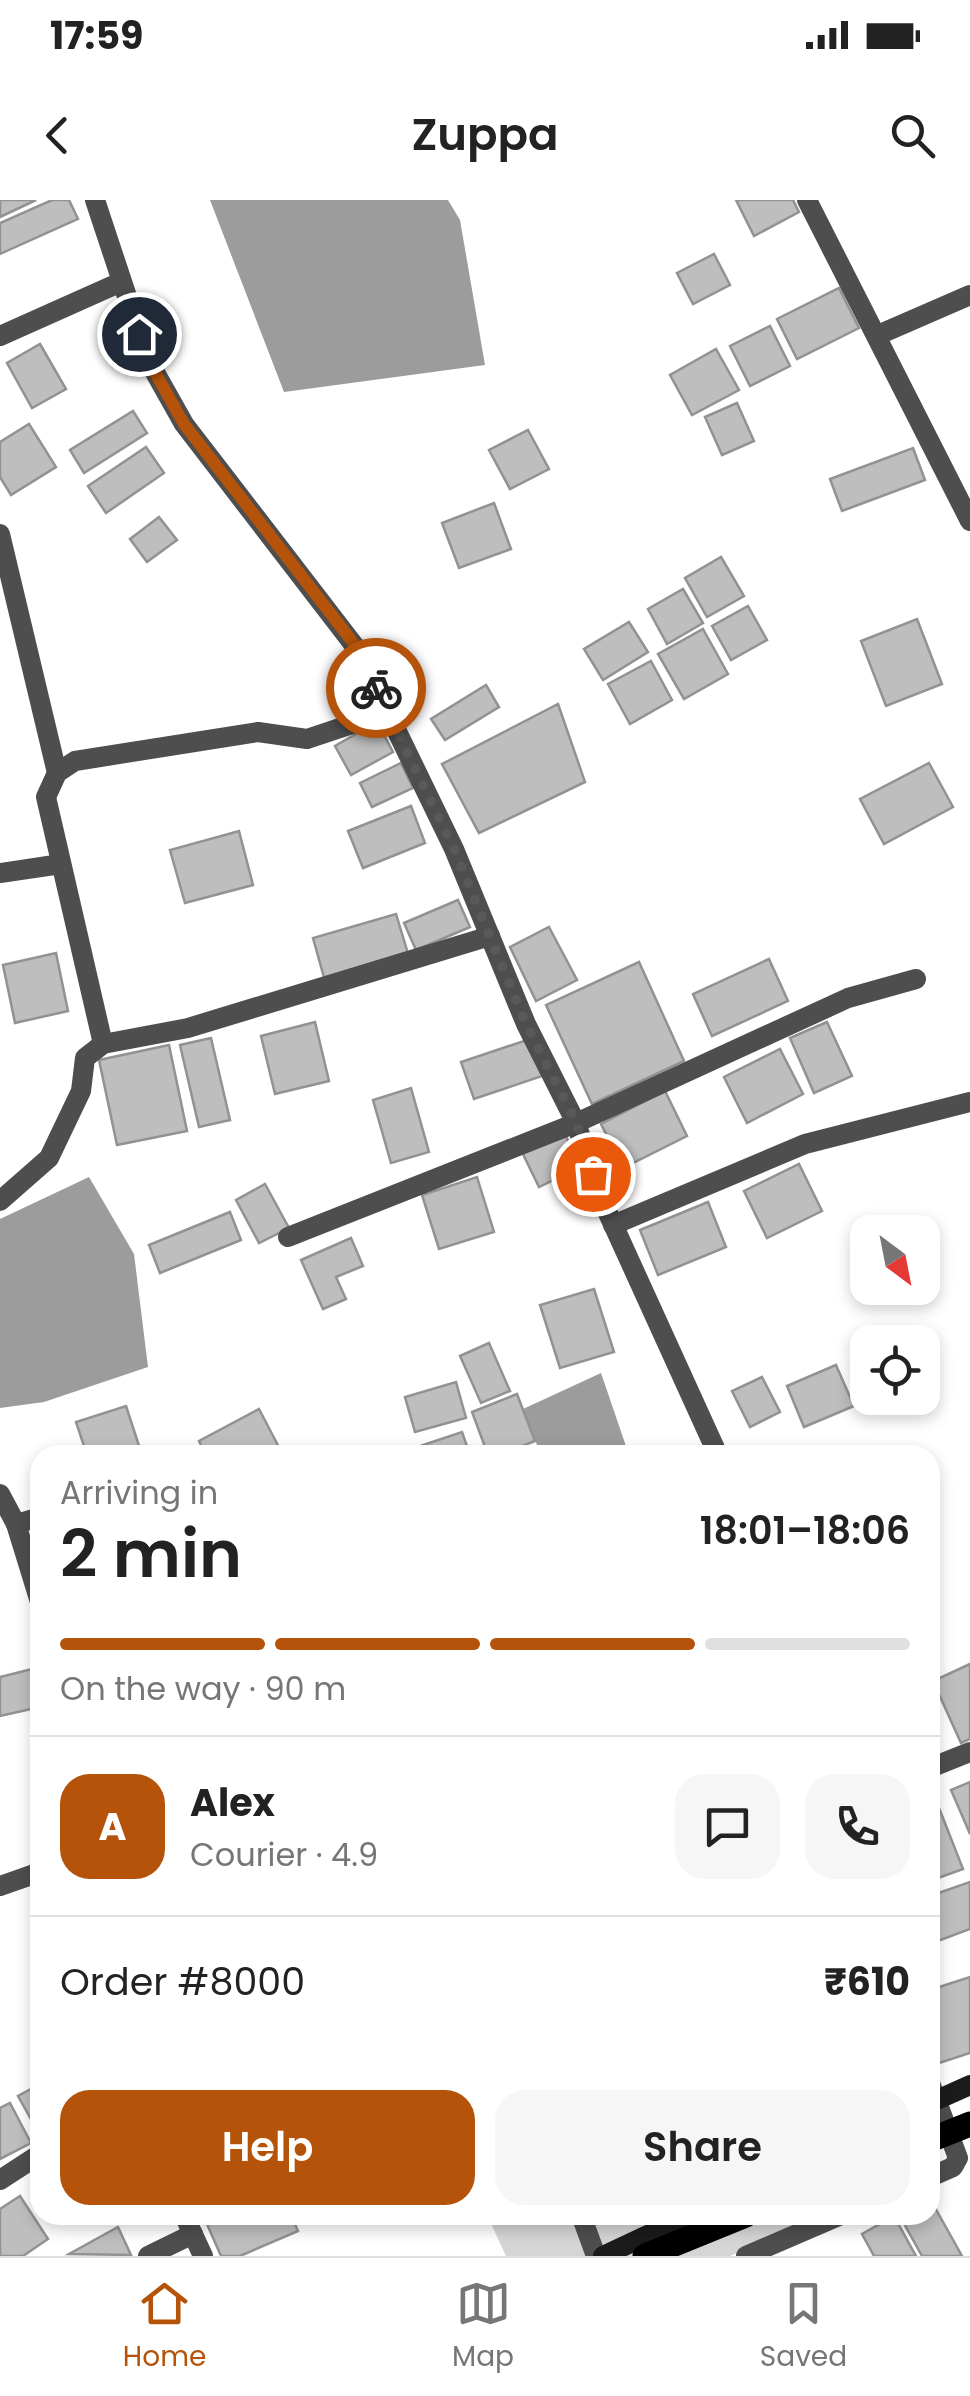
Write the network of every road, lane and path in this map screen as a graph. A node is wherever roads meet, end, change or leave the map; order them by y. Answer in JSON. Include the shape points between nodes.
{"nodes":[{"id":1,"x":95,"y":200,"type":"edge"},
{"id":2,"x":808,"y":200,"type":"edge"},
{"id":3,"x":121,"y":282,"type":"junction"},
{"id":4,"x":970,"y":295,"type":"edge"},
{"id":5,"x":878,"y":335,"type":"junction"},
{"id":6,"x":0,"y":336,"type":"edge"},
{"id":7,"x":970,"y":521,"type":"edge"},
{"id":8,"x":0,"y":534,"type":"edge"},
{"id":9,"x":388,"y":712,"type":"junction"},
{"id":10,"x":57,"y":773,"type":"junction"},
{"id":11,"x":61,"y":864,"type":"junction"},
{"id":12,"x":0,"y":874,"type":"edge"},
{"id":13,"x":490,"y":936,"type":"junction"},
{"id":14,"x":916,"y":979,"type":"dead end"},
{"id":15,"x":102,"y":1044,"type":"junction"},
{"id":16,"x":970,"y":1102,"type":"edge"},
{"id":17,"x":576,"y":1122,"type":"junction"},
{"id":18,"x":0,"y":1201,"type":"edge"},
{"id":19,"x":613,"y":1225,"type":"junction"},
{"id":20,"x":288,"y":1237,"type":"dead end"},
{"id":21,"x":713,"y":1445,"type":"edge"},
{"id":22,"x":0,"y":1494,"type":"edge"},
{"id":23,"x":30,"y":1520,"type":"edge"},
{"id":24,"x":16,"y":1524,"type":"junction"},
{"id":25,"x":30,"y":1570,"type":"edge"},
{"id":26,"x":970,"y":1752,"type":"edge"},
{"id":27,"x":940,"y":1764,"type":"edge"},
{"id":28,"x":30,"y":1876,"type":"edge"},
{"id":29,"x":0,"y":1886,"type":"edge"},
{"id":30,"x":970,"y":2085,"type":"edge"},
{"id":31,"x":940,"y":2093,"type":"edge"},
{"id":32,"x":940,"y":2116,"type":"edge"},
{"id":33,"x":970,"y":2124,"type":"edge"},
{"id":34,"x":940,"y":2136,"type":"edge"},
{"id":35,"x":30,"y":2160,"type":"edge"},
{"id":36,"x":940,"y":2171,"type":"edge"},
{"id":37,"x":0,"y":2180,"type":"edge"},
{"id":38,"x":187,"y":2225,"type":"edge"},
{"id":39,"x":188,"y":2225,"type":"edge"},
{"id":40,"x":586,"y":2225,"type":"edge"},
{"id":41,"x":668,"y":2225,"type":"edge"},
{"id":42,"x":721,"y":2225,"type":"edge"},
{"id":43,"x":818,"y":2225,"type":"edge"},
{"id":44,"x":148,"y":2256,"type":"edge"},
{"id":45,"x":202,"y":2256,"type":"edge"},
{"id":46,"x":600,"y":2256,"type":"edge"},
{"id":47,"x":645,"y":2256,"type":"edge"},
{"id":48,"x":746,"y":2256,"type":"edge"}],
"edges":[{"from":1,"to":3,"type":"street"},
{"from":2,"to":5,"type":"street"},
{"from":3,"to":6,"type":"street"},
{"from":3,"to":9,"type":"street","via":[[148,360],[184,424],[358,649]]},
{"from":4,"to":5,"type":"street"},
{"from":5,"to":7,"type":"street"},
{"from":8,"to":10,"type":"street"},
{"from":9,"to":10,"type":"street","via":[[307,739],[258,732],[74,761]]},
{"from":9,"to":13,"type":"street"},
{"from":10,"to":11,"type":"street","via":[[46,797]]},
{"from":11,"to":12,"type":"street"},
{"from":11,"to":15,"type":"street"},
{"from":13,"to":15,"type":"street","via":[[188,1028]]},
{"from":13,"to":17,"type":"street"},
{"from":14,"to":17,"type":"street","via":[[848,998]]},
{"from":15,"to":18,"type":"street","via":[[85,1058],[80,1091],[49,1158]]},
{"from":16,"to":19,"type":"street","via":[[805,1144]]},
{"from":17,"to":19,"type":"street"},
{"from":17,"to":20,"type":"street"},
{"from":19,"to":21,"type":"street"},
{"from":22,"to":24,"type":"street"},
{"from":23,"to":24,"type":"street"},
{"from":24,"to":25,"type":"street"},
{"from":26,"to":27,"type":"street"},
{"from":28,"to":29,"type":"street"},
{"from":30,"to":31,"type":"street"},
{"from":32,"to":36,"type":"street","via":[[958,2163]]},
{"from":33,"to":34,"type":"main road"},
{"from":35,"to":37,"type":"street"},
{"from":38,"to":44,"type":"street"},
{"from":39,"to":45,"type":"street"},
{"from":40,"to":46,"type":"street"},
{"from":41,"to":46,"type":"street"},
{"from":42,"to":47,"type":"main road"},
{"from":43,"to":48,"type":"street"}]}
